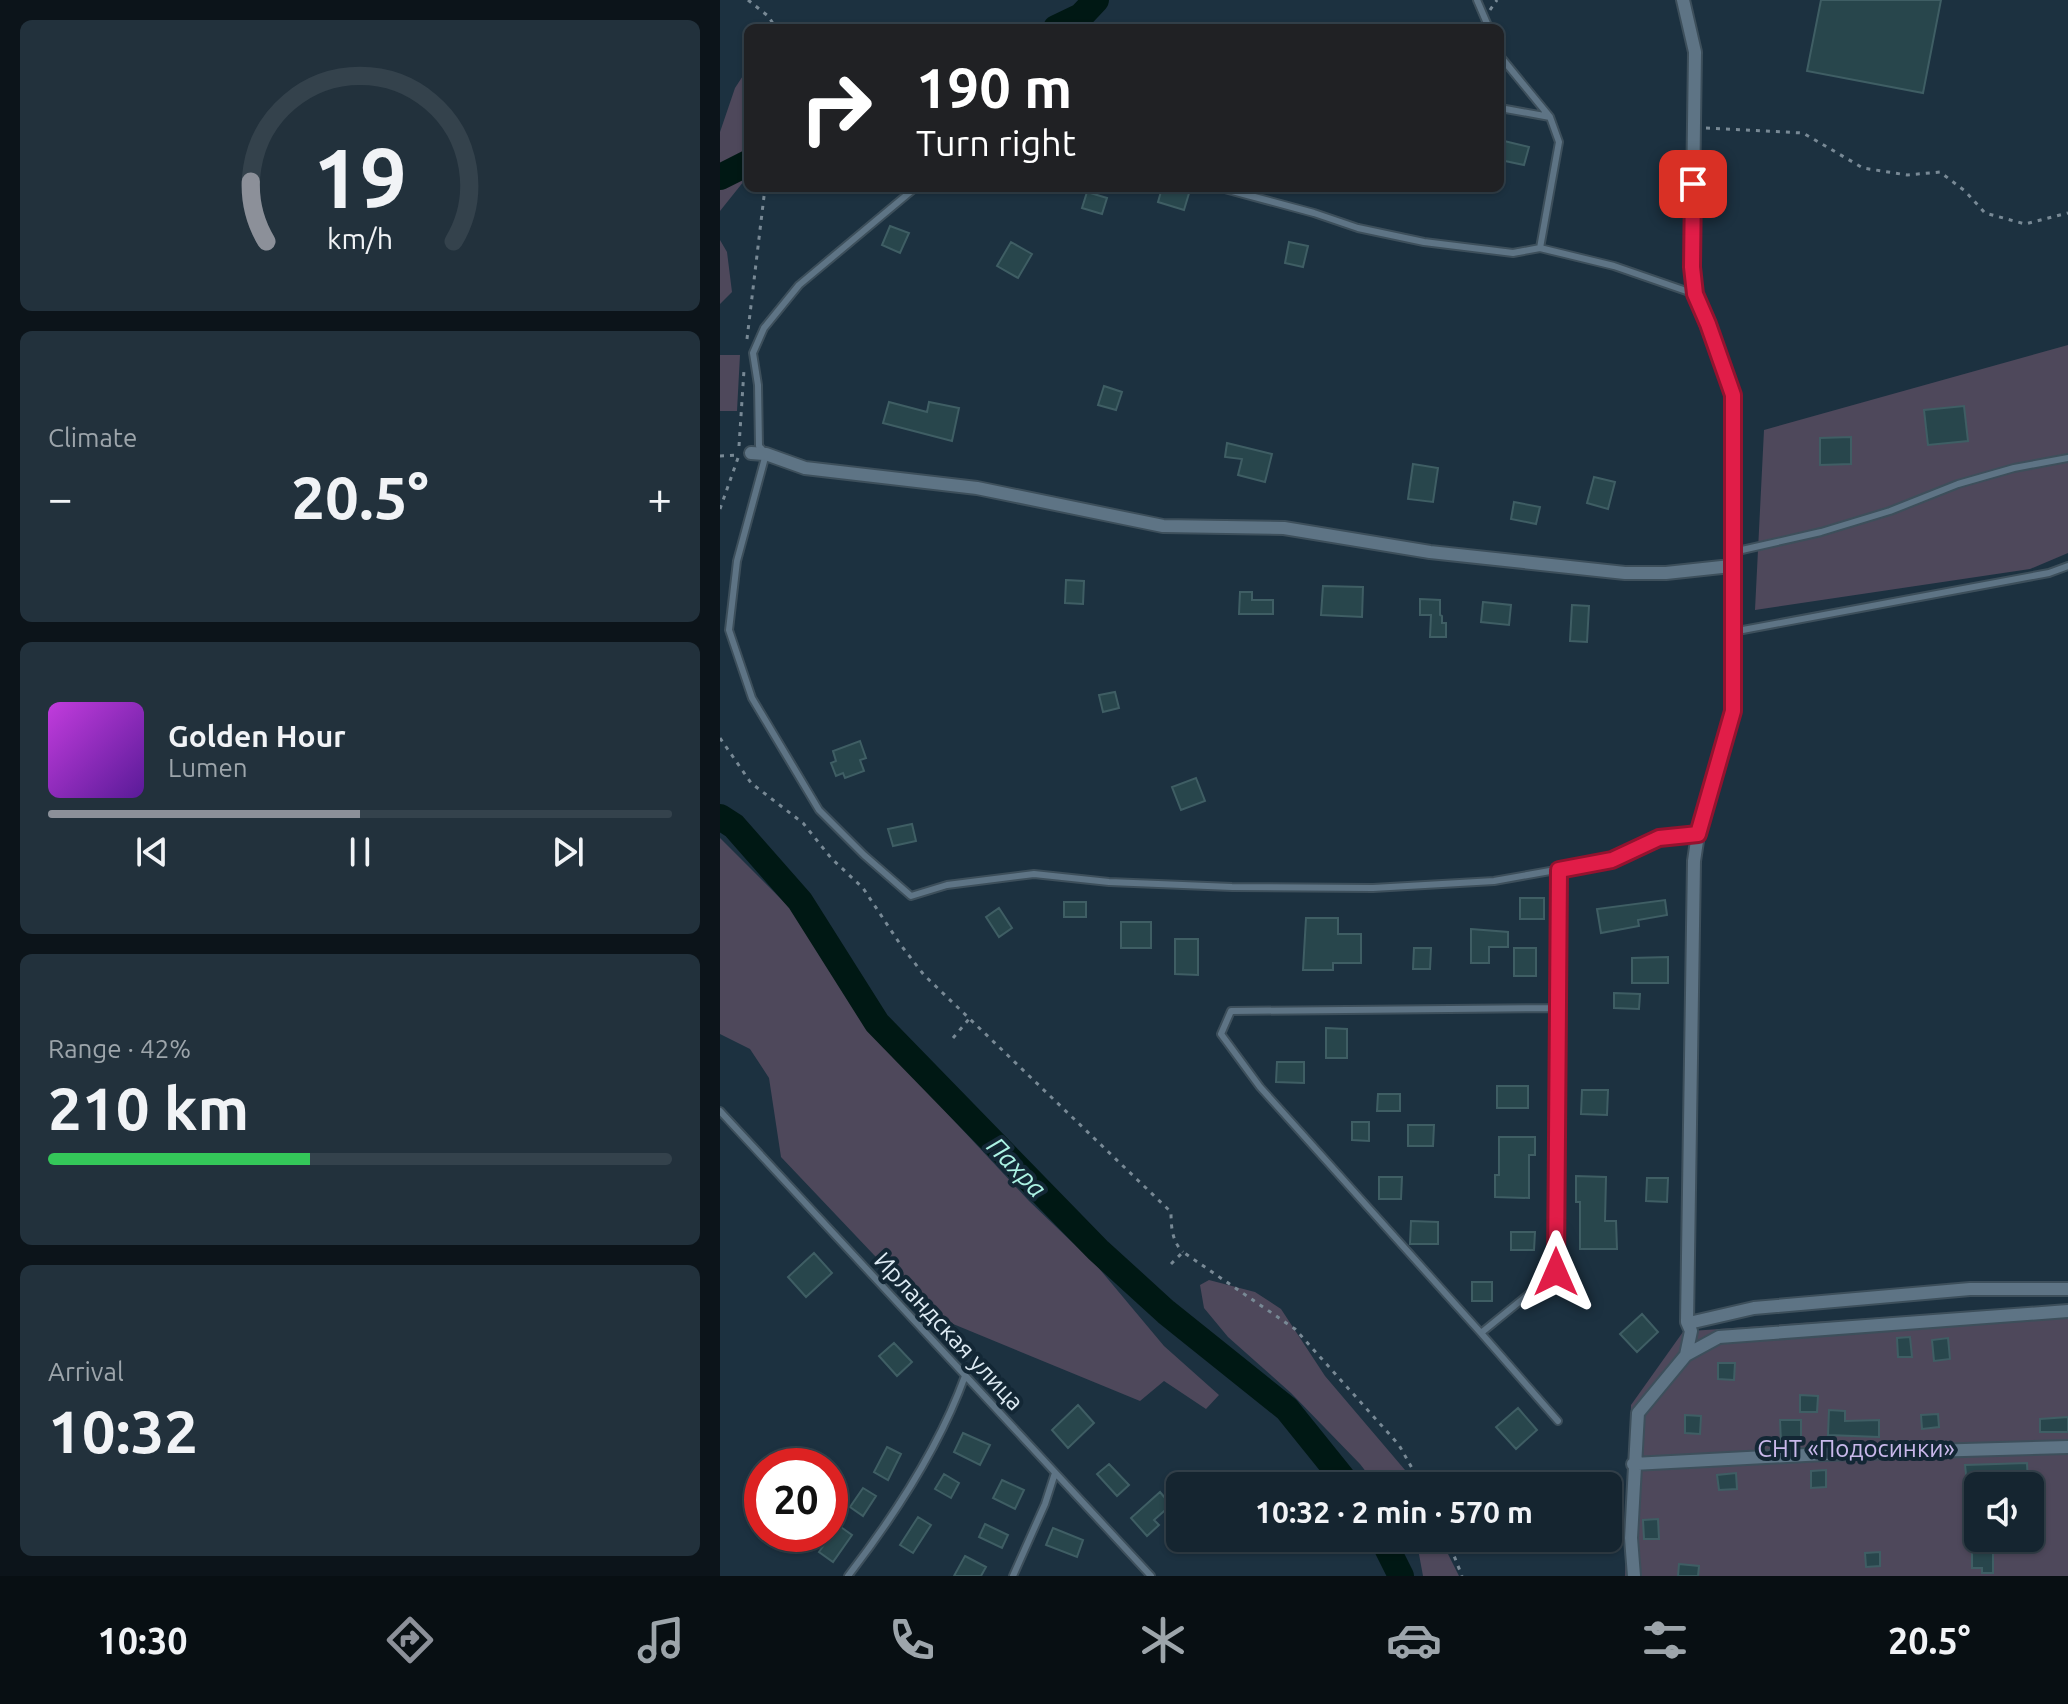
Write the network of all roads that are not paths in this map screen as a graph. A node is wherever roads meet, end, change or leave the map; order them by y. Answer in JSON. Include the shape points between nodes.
{"nodes":[{"id":1,"x":1477,"y":0,"type":"edge"},
{"id":2,"x":1683,"y":0,"type":"edge"},
{"id":3,"x":1487,"y":24,"type":"edge"},
{"id":4,"x":1504,"y":61,"type":"edge"},
{"id":5,"x":1504,"y":109,"type":"edge"},
{"id":6,"x":1550,"y":117,"type":"junction"},
{"id":7,"x":910,"y":192,"type":"edge"},
{"id":8,"x":1236,"y":192,"type":"edge"},
{"id":9,"x":1540,"y":248,"type":"junction"},
{"id":10,"x":1695,"y":294,"type":"junction"},
{"id":11,"x":745,"y":454,"type":"road end"},
{"id":12,"x":766,"y":454,"type":"junction"},
{"id":13,"x":2068,"y":458,"type":"edge"},
{"id":14,"x":1732,"y":559,"type":"junction"},
{"id":15,"x":2068,"y":566,"type":"edge"},
{"id":16,"x":1732,"y":632,"type":"junction"},
{"id":17,"x":1698,"y":834,"type":"junction"},
{"id":18,"x":1559,"y":870,"type":"junction"},
{"id":19,"x":1558,"y":1008,"type":"junction"},
{"id":20,"x":720,"y":1111,"type":"edge"},
{"id":21,"x":2068,"y":1289,"type":"edge"},
{"id":22,"x":2068,"y":1311,"type":"edge"},
{"id":23,"x":1689,"y":1323,"type":"junction"},
{"id":24,"x":1481,"y":1333,"type":"junction"},
{"id":25,"x":1686,"y":1355,"type":"junction"},
{"id":26,"x":965,"y":1376,"type":"junction"},
{"id":27,"x":1558,"y":1421,"type":"dead end"},
{"id":28,"x":2068,"y":1447,"type":"edge"},
{"id":29,"x":1633,"y":1464,"type":"junction"},
{"id":30,"x":1055,"y":1473,"type":"junction"},
{"id":31,"x":848,"y":1576,"type":"edge"},
{"id":32,"x":1013,"y":1576,"type":"edge"},
{"id":33,"x":1150,"y":1576,"type":"edge"},
{"id":34,"x":1634,"y":1576,"type":"edge"}],
"edges":[{"from":1,"to":3,"type":"lane"},
{"from":2,"to":10,"type":"street","via":[[1695,52]]},
{"from":4,"to":6,"type":"lane"},
{"from":5,"to":6,"type":"lane"},
{"from":6,"to":9,"type":"lane","via":[[1559,142]]},
{"from":7,"to":12,"type":"lane","via":[[799,285],[764,328],[753,353],[759,446]]},
{"from":8,"to":9,"type":"lane","via":[[1424,242],[1513,253]]},
{"from":9,"to":10,"type":"lane"},
{"from":10,"to":14,"type":"street","via":[[1733,395]]},
{"from":11,"to":12,"type":"street"},
{"from":12,"to":14,"type":"street","via":[[805,468],[977,488],[1163,526],[1284,528],[1430,552],[1625,573],[1666,573]]},
{"from":12,"to":18,"type":"lane","via":[[737,561],[729,630],[752,698],[819,810],[911,896],[947,885],[1034,874],[1109,882],[1373,888],[1494,881]]},
{"from":13,"to":14,"type":"lane","via":[[1958,484]]},
{"from":14,"to":16,"type":"street"},
{"from":15,"to":16,"type":"lane"},
{"from":16,"to":17,"type":"street","via":[[1733,711]]},
{"from":17,"to":18,"type":"lane","via":[[1659,838],[1612,860]]},
{"from":17,"to":23,"type":"street","via":[[1691,908]]},
{"from":18,"to":19,"type":"lane"},
{"from":19,"to":24,"type":"lane","via":[[1556,1272]]},
{"from":19,"to":24,"type":"lane","via":[[1231,1011],[1221,1034],[1260,1087]]},
{"from":20,"to":26,"type":"lane","name":"Ирландская улица"},
{"from":21,"to":23,"type":"street","via":[[1970,1289],[1770,1306]]},
{"from":22,"to":25,"type":"street","via":[[1719,1337]]},
{"from":23,"to":25,"type":"street"},
{"from":24,"to":27,"type":"lane"},
{"from":25,"to":29,"type":"street","via":[[1638,1413]]},
{"from":26,"to":30,"type":"lane","name":"Ирландская улица"},
{"from":26,"to":31,"type":"lane","via":[[910,1486]]},
{"from":28,"to":29,"type":"street"},
{"from":29,"to":34,"type":"street"},
{"from":30,"to":32,"type":"lane"},
{"from":30,"to":33,"type":"lane","name":"Ирландская улица"}]}
